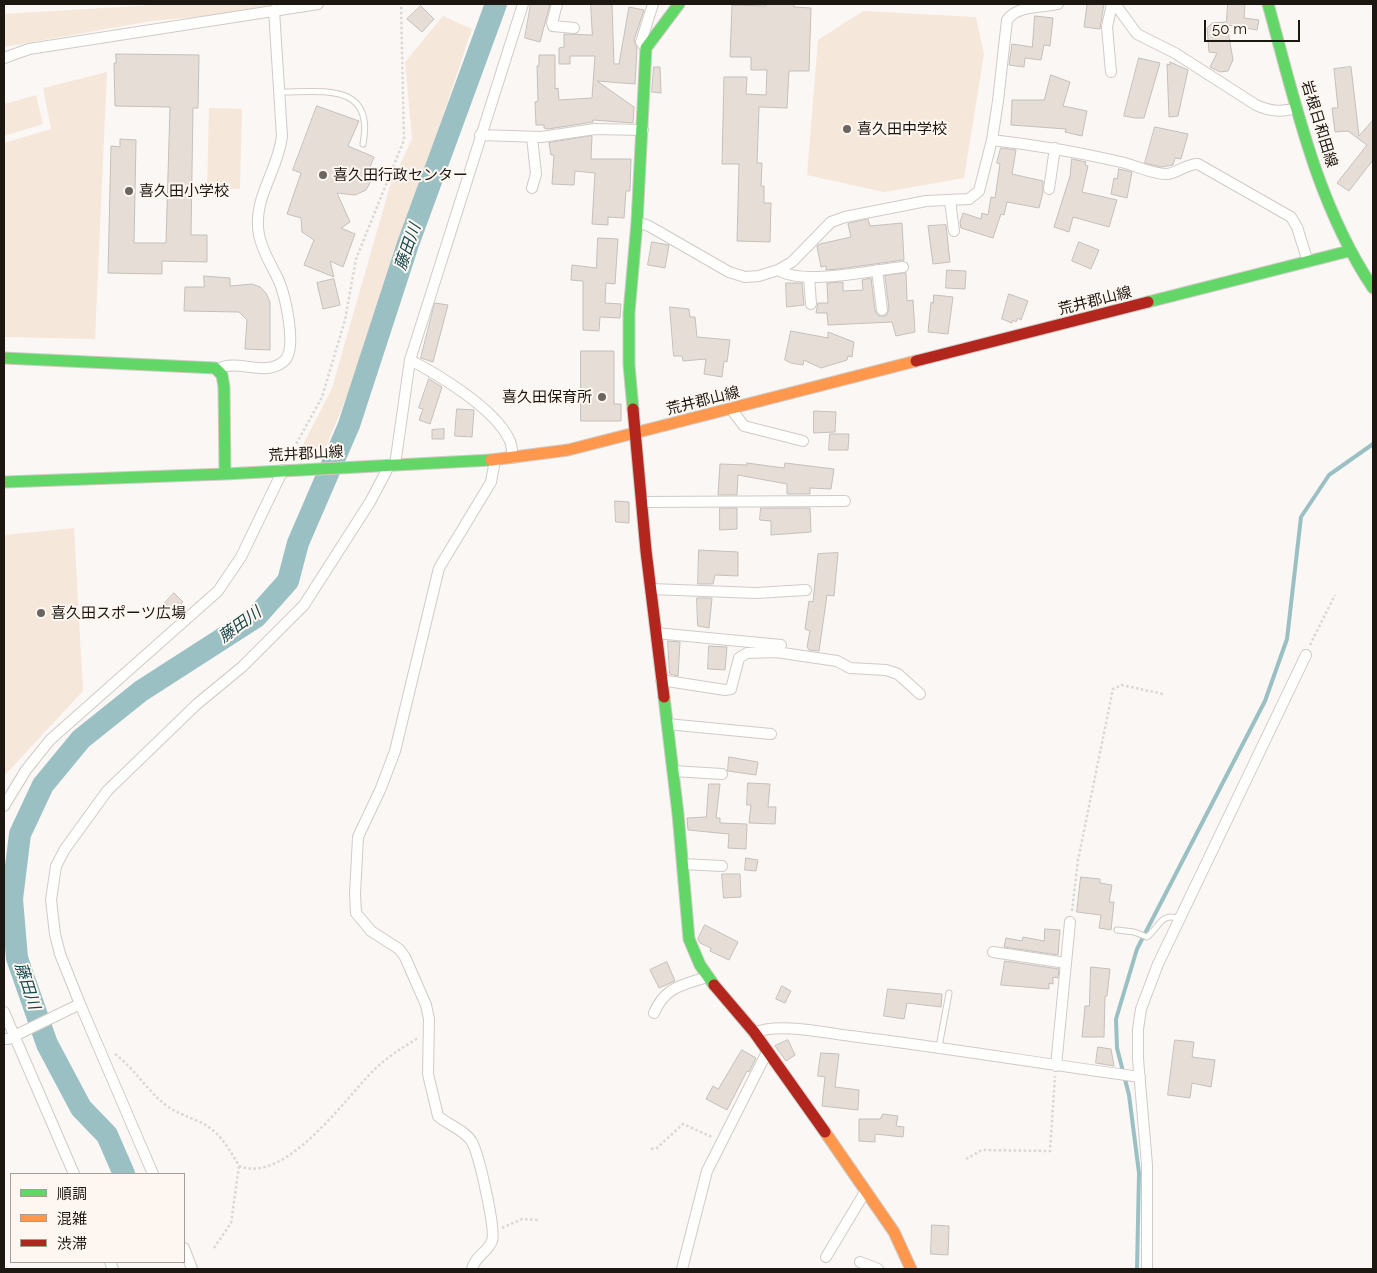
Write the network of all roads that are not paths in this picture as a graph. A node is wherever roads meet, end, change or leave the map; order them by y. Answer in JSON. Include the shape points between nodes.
{"nodes":[{"id":1,"x":318,"y":4,"type":"edge"},
{"id":2,"x":523,"y":4,"type":"edge"},
{"id":3,"x":557,"y":4,"type":"edge"},
{"id":4,"x":653,"y":4,"type":"edge"},
{"id":5,"x":679,"y":4,"type":"edge"},
{"id":6,"x":1058,"y":4,"type":"edge"},
{"id":7,"x":1114,"y":4,"type":"edge"},
{"id":8,"x":1268,"y":4,"type":"edge"},
{"id":9,"x":274,"y":10,"type":"junction"},
{"id":10,"x":574,"y":28,"type":"dead end"},
{"id":11,"x":646,"y":48,"type":"junction"},
{"id":12,"x":4,"y":58,"type":"edge"},
{"id":13,"x":1110,"y":72,"type":"dead end"},
{"id":14,"x":280,"y":92,"type":"junction"},
{"id":15,"x":1297,"y":108,"type":"junction"},
{"id":16,"x":643,"y":130,"type":"junction"},
{"id":17,"x":480,"y":135,"type":"junction"},
{"id":18,"x":532,"y":137,"type":"junction"},
{"id":19,"x":992,"y":140,"type":"junction"},
{"id":20,"x":363,"y":144,"type":"dead end"},
{"id":21,"x":1055,"y":148,"type":"junction"},
{"id":22,"x":532,"y":188,"type":"dead end"},
{"id":23,"x":1050,"y":189,"type":"dead end"},
{"id":24,"x":950,"y":201,"type":"junction"},
{"id":25,"x":637,"y":222,"type":"junction"},
{"id":26,"x":954,"y":231,"type":"dead end"},
{"id":27,"x":1349,"y":251,"type":"junction"},
{"id":28,"x":1308,"y":262,"type":"junction"},
{"id":29,"x":903,"y":267,"type":"dead end"},
{"id":30,"x":778,"y":270,"type":"junction"},
{"id":31,"x":877,"y":270,"type":"junction"},
{"id":32,"x":808,"y":277,"type":"junction"},
{"id":33,"x":1373,"y":288,"type":"edge"},
{"id":34,"x":810,"y":304,"type":"dead end"},
{"id":35,"x":882,"y":310,"type":"dead end"},
{"id":36,"x":4,"y":358,"type":"edge"},
{"id":37,"x":410,"y":360,"type":"junction"},
{"id":38,"x":218,"y":369,"type":"junction"},
{"id":39,"x":731,"y":410,"type":"junction"},
{"id":40,"x":635,"y":434,"type":"junction"},
{"id":41,"x":803,"y":441,"type":"dead end"},
{"id":42,"x":513,"y":458,"type":"junction"},
{"id":43,"x":495,"y":460,"type":"junction"},
{"id":44,"x":392,"y":466,"type":"junction"},
{"id":45,"x":283,"y":470,"type":"junction"},
{"id":46,"x":226,"y":474,"type":"junction"},
{"id":47,"x":4,"y":482,"type":"edge"},
{"id":48,"x":845,"y":501,"type":"dead end"},
{"id":49,"x":642,"y":502,"type":"junction"},
{"id":50,"x":650,"y":589,"type":"junction"},
{"id":51,"x":806,"y":590,"type":"dead end"},
{"id":52,"x":656,"y":633,"type":"junction"},
{"id":53,"x":781,"y":645,"type":"dead end"},
{"id":54,"x":1306,"y":655,"type":"road end"},
{"id":55,"x":661,"y":680,"type":"junction"},
{"id":56,"x":920,"y":694,"type":"dead end"},
{"id":57,"x":667,"y":724,"type":"junction"},
{"id":58,"x":771,"y":734,"type":"dead end"},
{"id":59,"x":672,"y":771,"type":"junction"},
{"id":60,"x":722,"y":774,"type":"dead end"},
{"id":61,"x":4,"y":806,"type":"edge"},
{"id":62,"x":682,"y":864,"type":"junction"},
{"id":63,"x":722,"y":866,"type":"dead end"},
{"id":64,"x":1180,"y":919,"type":"junction"},
{"id":65,"x":1070,"y":922,"type":"road end"},
{"id":66,"x":1117,"y":930,"type":"dead end"},
{"id":67,"x":994,"y":952,"type":"dead end"},
{"id":68,"x":1066,"y":963,"type":"junction"},
{"id":69,"x":707,"y":977,"type":"junction"},
{"id":70,"x":948,"y":993,"type":"dead end"},
{"id":71,"x":80,"y":1004,"type":"junction"},
{"id":72,"x":4,"y":1012,"type":"edge"},
{"id":73,"x":654,"y":1013,"type":"dead end"},
{"id":74,"x":754,"y":1033,"type":"junction"},
{"id":75,"x":12,"y":1036,"type":"edge"},
{"id":76,"x":939,"y":1047,"type":"junction"},
{"id":77,"x":767,"y":1052,"type":"junction"},
{"id":78,"x":1056,"y":1066,"type":"junction"},
{"id":79,"x":1140,"y":1077,"type":"junction"},
{"id":80,"x":74,"y":1173,"type":"edge"},
{"id":81,"x":153,"y":1173,"type":"edge"},
{"id":82,"x":865,"y":1192,"type":"junction"},
{"id":83,"x":185,"y":1251,"type":"edge"},
{"id":84,"x":826,"y":1257,"type":"dead end"},
{"id":85,"x":860,"y":1262,"type":"dead end"},
{"id":86,"x":192,"y":1269,"type":"edge"},
{"id":87,"x":472,"y":1269,"type":"edge"},
{"id":88,"x":682,"y":1269,"type":"edge"},
{"id":89,"x":878,"y":1269,"type":"edge"},
{"id":90,"x":911,"y":1269,"type":"edge"},
{"id":91,"x":1146,"y":1269,"type":"edge"}],
"edges":[{"from":1,"to":9,"type":"street"},
{"from":2,"to":17,"type":"street"},
{"from":3,"to":10,"type":"street","via":[[553,26]]},
{"from":4,"to":11,"type":"street","via":[[641,42]]},
{"from":5,"to":11,"type":"street"},
{"from":6,"to":19,"type":"street","via":[[1020,10],[1007,20]]},
{"from":7,"to":13,"type":"street","via":[[1107,27]]},
{"from":7,"to":15,"type":"street","via":[[1137,34],[1199,68],[1256,106],[1282,112]]},
{"from":8,"to":15,"type":"street","name":"岩根日和田線"},
{"from":9,"to":12,"type":"street","via":[[29,49]]},
{"from":9,"to":14,"type":"street"},
{"from":11,"to":16,"type":"street"},
{"from":14,"to":20,"type":"lane","via":[[346,96],[360,105],[365,118]]},
{"from":14,"to":38,"type":"street","via":[[280,149],[261,194],[257,222],[263,248],[281,287],[291,334],[290,355],[274,368],[227,366]]},
{"from":15,"to":27,"type":"street","name":"岩根日和田線","via":[[1326,199]]},
{"from":16,"to":18,"type":"street","via":[[595,129],[552,137]]},
{"from":16,"to":25,"type":"street"},
{"from":17,"to":18,"type":"street"},
{"from":17,"to":37,"type":"street"},
{"from":18,"to":22,"type":"street","via":[[536,174]]},
{"from":19,"to":21,"type":"street"},
{"from":19,"to":24,"type":"street","via":[[979,192],[964,201]]},
{"from":21,"to":23,"type":"street"},
{"from":21,"to":28,"type":"street","via":[[1164,174],[1198,164],[1291,217]]},
{"from":24,"to":26,"type":"street"},
{"from":24,"to":30,"type":"street","via":[[926,202],[831,222],[792,262]]},
{"from":25,"to":30,"type":"street","via":[[729,272],[745,277]]},
{"from":25,"to":40,"type":"street","via":[[629,313],[630,391]]},
{"from":27,"to":28,"type":"street","name":"荒井郡山線"},
{"from":27,"to":33,"type":"street"},
{"from":28,"to":39,"type":"street","name":"荒井郡山線"},
{"from":29,"to":31,"type":"street"},
{"from":30,"to":32,"type":"street","via":[[789,276]]},
{"from":31,"to":32,"type":"street"},
{"from":31,"to":35,"type":"street"},
{"from":32,"to":34,"type":"street"},
{"from":36,"to":38,"type":"street"},
{"from":37,"to":42,"type":"street","via":[[436,373],[494,418],[510,440]]},
{"from":37,"to":44,"type":"street"},
{"from":38,"to":46,"type":"street","via":[[224,386]]},
{"from":39,"to":40,"type":"street","name":"荒井郡山線"},
{"from":39,"to":41,"type":"street","via":[[744,426]]},
{"from":40,"to":42,"type":"street","name":"荒井郡山線","via":[[568,450]]},
{"from":40,"to":49,"type":"street"},
{"from":42,"to":43,"type":"street","name":"荒井郡山線"},
{"from":43,"to":44,"type":"street","name":"荒井郡山線"},
{"from":43,"to":87,"type":"street","via":[[491,482],[439,568],[395,751],[358,836],[354,894],[356,913],[371,931],[398,948],[405,957],[426,1005],[429,1020],[428,1074],[438,1116],[472,1142],[490,1206],[493,1233],[491,1244],[476,1258]]},
{"from":44,"to":45,"type":"street","name":"荒井郡山線"},
{"from":44,"to":71,"type":"street","via":[[304,604],[242,667],[197,704],[107,791],[65,848],[56,866],[51,900],[54,934]]},
{"from":45,"to":46,"type":"street","name":"荒井郡山線"},
{"from":45,"to":61,"type":"street","via":[[241,557],[218,591],[50,740],[26,770]]},
{"from":46,"to":47,"type":"street","name":"荒井郡山線"},
{"from":48,"to":49,"type":"street"},
{"from":49,"to":50,"type":"street"},
{"from":50,"to":51,"type":"street","via":[[756,593]]},
{"from":50,"to":52,"type":"street"},
{"from":52,"to":53,"type":"street"},
{"from":52,"to":55,"type":"street"},
{"from":54,"to":64,"type":"street"},
{"from":55,"to":56,"type":"street","via":[[731,689],[739,658],[748,654],[776,652],[829,659],[850,668],[876,668],[898,674]]},
{"from":55,"to":57,"type":"street"},
{"from":57,"to":58,"type":"street"},
{"from":57,"to":59,"type":"street"},
{"from":59,"to":60,"type":"street"},
{"from":59,"to":62,"type":"street"},
{"from":62,"to":63,"type":"street"},
{"from":62,"to":69,"type":"street","via":[[689,939]]},
{"from":64,"to":66,"type":"lane","via":[[1162,918],[1147,937]]},
{"from":64,"to":79,"type":"street","via":[[1141,1009],[1138,1029]]},
{"from":65,"to":68,"type":"street"},
{"from":67,"to":68,"type":"street"},
{"from":68,"to":78,"type":"street"},
{"from":69,"to":73,"type":"street","via":[[666,993]]},
{"from":69,"to":74,"type":"street"},
{"from":70,"to":76,"type":"lane"},
{"from":71,"to":75,"type":"street"},
{"from":71,"to":81,"type":"street"},
{"from":72,"to":75,"type":"street"},
{"from":74,"to":76,"type":"street","via":[[778,1028]]},
{"from":74,"to":77,"type":"street"},
{"from":75,"to":80,"type":"street"},
{"from":76,"to":78,"type":"street"},
{"from":77,"to":82,"type":"street"},
{"from":77,"to":88,"type":"street","via":[[707,1171]]},
{"from":78,"to":79,"type":"street"},
{"from":79,"to":91,"type":"street","via":[[1148,1165]]},
{"from":82,"to":84,"type":"street"},
{"from":82,"to":90,"type":"street","via":[[894,1232]]},
{"from":83,"to":86,"type":"street"},
{"from":85,"to":89,"type":"street"}]}
